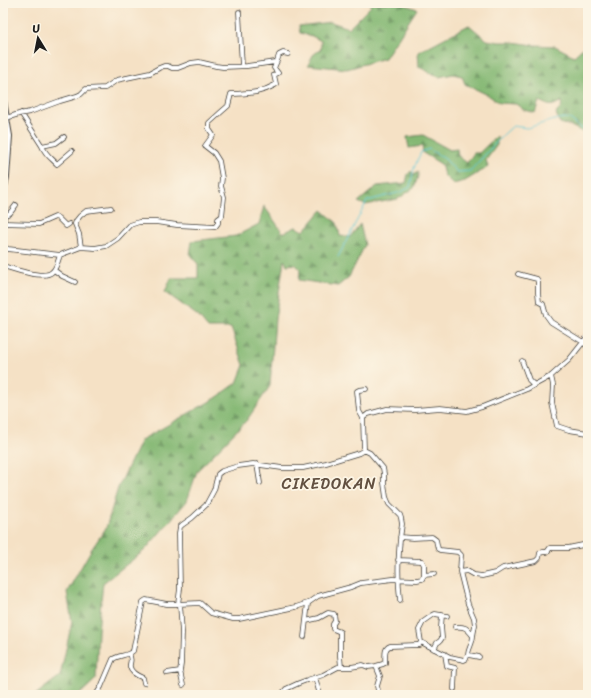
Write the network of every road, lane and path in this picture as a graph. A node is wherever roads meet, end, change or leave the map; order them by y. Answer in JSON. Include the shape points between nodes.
{"nodes":[{"id":1,"x":239,"y":12,"type":"dead end"},
{"id":2,"x":288,"y":54,"type":"dead end"},
{"id":3,"x":277,"y":61,"type":"junction"},
{"id":4,"x":242,"y":66,"type":"junction"},
{"id":5,"x":3,"y":101,"type":"edge"},
{"id":6,"x":22,"y":113,"type":"junction"},
{"id":7,"x":6,"y":118,"type":"junction"},
{"id":8,"x":64,"y":137,"type":"dead end"},
{"id":9,"x":42,"y":146,"type":"junction"},
{"id":10,"x":72,"y":151,"type":"dead end"},
{"id":11,"x":3,"y":192,"type":"edge"},
{"id":12,"x":16,"y":205,"type":"dead end"},
{"id":13,"x":111,"y":208,"type":"dead end"},
{"id":14,"x":3,"y":217,"type":"edge"},
{"id":15,"x":3,"y":223,"type":"edge"},
{"id":16,"x":70,"y":224,"type":"dead end"},
{"id":17,"x":3,"y":246,"type":"edge"},
{"id":18,"x":82,"y":247,"type":"junction"},
{"id":19,"x":60,"y":255,"type":"junction"},
{"id":20,"x":3,"y":266,"type":"edge"},
{"id":21,"x":54,"y":270,"type":"junction"},
{"id":22,"x":518,"y":274,"type":"dead end"},
{"id":23,"x":75,"y":282,"type":"dead end"},
{"id":24,"x":588,"y":336,"type":"edge"},
{"id":25,"x":583,"y":342,"type":"junction"},
{"id":26,"x":588,"y":349,"type":"edge"},
{"id":27,"x":522,"y":361,"type":"dead end"},
{"id":28,"x":551,"y":376,"type":"junction"},
{"id":29,"x":534,"y":385,"type":"junction"},
{"id":30,"x":366,"y":389,"type":"dead end"},
{"id":31,"x":363,"y":418,"type":"junction"},
{"id":32,"x":588,"y":433,"type":"edge"},
{"id":33,"x":364,"y":450,"type":"junction"},
{"id":34,"x":257,"y":464,"type":"junction"},
{"id":35,"x":260,"y":483,"type":"dead end"},
{"id":36,"x":400,"y":537,"type":"junction"},
{"id":37,"x":588,"y":544,"type":"edge"},
{"id":38,"x":398,"y":560,"type":"junction"},
{"id":39,"x":460,"y":572,"type":"junction"},
{"id":40,"x":434,"y":574,"type":"dead end"},
{"id":41,"x":424,"y":575,"type":"junction"},
{"id":42,"x":398,"y":579,"type":"junction"},
{"id":43,"x":400,"y":600,"type":"dead end"},
{"id":44,"x":308,"y":603,"type":"junction"},
{"id":45,"x":179,"y":604,"type":"junction"},
{"id":46,"x":442,"y":615,"type":"junction"},
{"id":47,"x":448,"y":616,"type":"dead end"},
{"id":48,"x":306,"y":621,"type":"junction"},
{"id":49,"x":455,"y":627,"type":"dead end"},
{"id":50,"x":473,"y":636,"type":"junction"},
{"id":51,"x":304,"y":637,"type":"dead end"},
{"id":52,"x":421,"y":642,"type":"junction"},
{"id":53,"x":434,"y":649,"type":"junction"},
{"id":54,"x":129,"y":654,"type":"junction"},
{"id":55,"x":445,"y":654,"type":"junction"},
{"id":56,"x":468,"y":656,"type":"junction"},
{"id":57,"x":479,"y":657,"type":"dead end"},
{"id":58,"x":341,"y":666,"type":"junction"},
{"id":59,"x":376,"y":666,"type":"junction"},
{"id":60,"x":180,"y":671,"type":"junction"},
{"id":61,"x":167,"y":673,"type":"dead end"},
{"id":62,"x":315,"y":677,"type":"junction"},
{"id":63,"x":144,"y":683,"type":"dead end"},
{"id":64,"x":183,"y":684,"type":"dead end"},
{"id":65,"x":454,"y":689,"type":"dead end"},
{"id":66,"x":96,"y":695,"type":"edge"},
{"id":67,"x":281,"y":695,"type":"edge"},
{"id":68,"x":320,"y":695,"type":"edge"},
{"id":69,"x":379,"y":695,"type":"edge"}],
"edges":[{"from":1,"to":4,"type":"street"},
{"from":2,"to":3,"type":"street","via":[[278,55]]},
{"from":3,"to":4,"type":"street"},
{"from":3,"to":18,"type":"street","via":[[274,68],[278,73],[274,75],[276,85],[262,91],[231,94],[228,106],[209,124],[213,135],[206,146],[218,159],[224,197],[222,216],[218,218],[215,227],[139,222],[130,225],[106,246]]},
{"from":4,"to":6,"type":"street","via":[[219,67],[199,62],[178,68],[164,66],[147,74],[117,80],[105,88],[86,89],[77,96]]},
{"from":5,"to":7,"type":"main road"},
{"from":6,"to":7,"type":"street"},
{"from":6,"to":9,"type":"street"},
{"from":7,"to":11,"type":"main road","via":[[9,136]]},
{"from":8,"to":9,"type":"street","via":[[56,143]]},
{"from":9,"to":10,"type":"street","via":[[56,164]]},
{"from":11,"to":14,"type":"main road"},
{"from":12,"to":14,"type":"street"},
{"from":13,"to":18,"type":"street","via":[[86,211],[76,221]]},
{"from":15,"to":16,"type":"street","via":[[39,224],[56,217],[65,225]]},
{"from":17,"to":19,"type":"street","via":[[8,249]]},
{"from":18,"to":19,"type":"street"},
{"from":19,"to":21,"type":"street"},
{"from":20,"to":21,"type":"street","via":[[42,276]]},
{"from":21,"to":23,"type":"street"},
{"from":22,"to":25,"type":"street","via":[[537,279],[539,302],[543,304],[547,317]]},
{"from":24,"to":25,"type":"street"},
{"from":25,"to":26,"type":"street"},
{"from":25,"to":28,"type":"street","via":[[566,364]]},
{"from":27,"to":29,"type":"street","via":[[529,380]]},
{"from":28,"to":29,"type":"street"},
{"from":28,"to":32,"type":"street","via":[[552,403],[557,426]]},
{"from":29,"to":31,"type":"street","via":[[470,411],[440,408],[387,409]]},
{"from":30,"to":31,"type":"street","via":[[357,391]]},
{"from":31,"to":33,"type":"street"},
{"from":33,"to":34,"type":"street","via":[[303,468]]},
{"from":33,"to":36,"type":"street","via":[[382,466],[386,499],[401,518]]},
{"from":34,"to":35,"type":"street"},
{"from":34,"to":45,"type":"street","via":[[238,466],[220,472],[206,506],[181,526]]},
{"from":36,"to":38,"type":"street"},
{"from":36,"to":39,"type":"street","via":[[432,537],[436,540],[438,549],[460,553]]},
{"from":37,"to":39,"type":"street","via":[[572,548],[550,548],[547,552],[540,553],[536,561],[503,568],[489,574],[479,576],[467,571]]},
{"from":38,"to":41,"type":"street","via":[[422,561]]},
{"from":38,"to":42,"type":"street"},
{"from":39,"to":50,"type":"street","via":[[474,618]]},
{"from":40,"to":41,"type":"street"},
{"from":41,"to":42,"type":"street","via":[[420,579]]},
{"from":42,"to":43,"type":"street"},
{"from":42,"to":44,"type":"street","via":[[362,583],[318,596]]},
{"from":44,"to":45,"type":"street","via":[[239,619],[211,613],[200,603]]},
{"from":44,"to":48,"type":"street"},
{"from":45,"to":54,"type":"street","via":[[143,601],[134,648]]},
{"from":45,"to":60,"type":"street","via":[[182,632]]},
{"from":46,"to":47,"type":"street"},
{"from":46,"to":52,"type":"street","via":[[435,614],[423,622],[419,630]]},
{"from":46,"to":53,"type":"street","via":[[442,638]]},
{"from":48,"to":51,"type":"street"},
{"from":48,"to":58,"type":"street","via":[[328,613],[334,614],[333,629],[340,632]]},
{"from":49,"to":50,"type":"street","via":[[468,629]]},
{"from":50,"to":56,"type":"street"},
{"from":52,"to":53,"type":"street"},
{"from":52,"to":59,"type":"street","via":[[417,646],[388,646],[385,649],[384,663]]},
{"from":53,"to":55,"type":"street"},
{"from":54,"to":63,"type":"street","via":[[131,669],[143,678]]},
{"from":54,"to":66,"type":"street","via":[[113,660]]},
{"from":55,"to":56,"type":"street","via":[[464,660]]},
{"from":55,"to":65,"type":"street","via":[[447,666],[455,668]]},
{"from":56,"to":57,"type":"street"},
{"from":58,"to":59,"type":"street"},
{"from":58,"to":62,"type":"street"},
{"from":59,"to":69,"type":"street","via":[[380,676],[377,686]]},
{"from":60,"to":61,"type":"street"},
{"from":60,"to":64,"type":"street"},
{"from":62,"to":67,"type":"street","via":[[286,689]]},
{"from":62,"to":68,"type":"street"}]}
